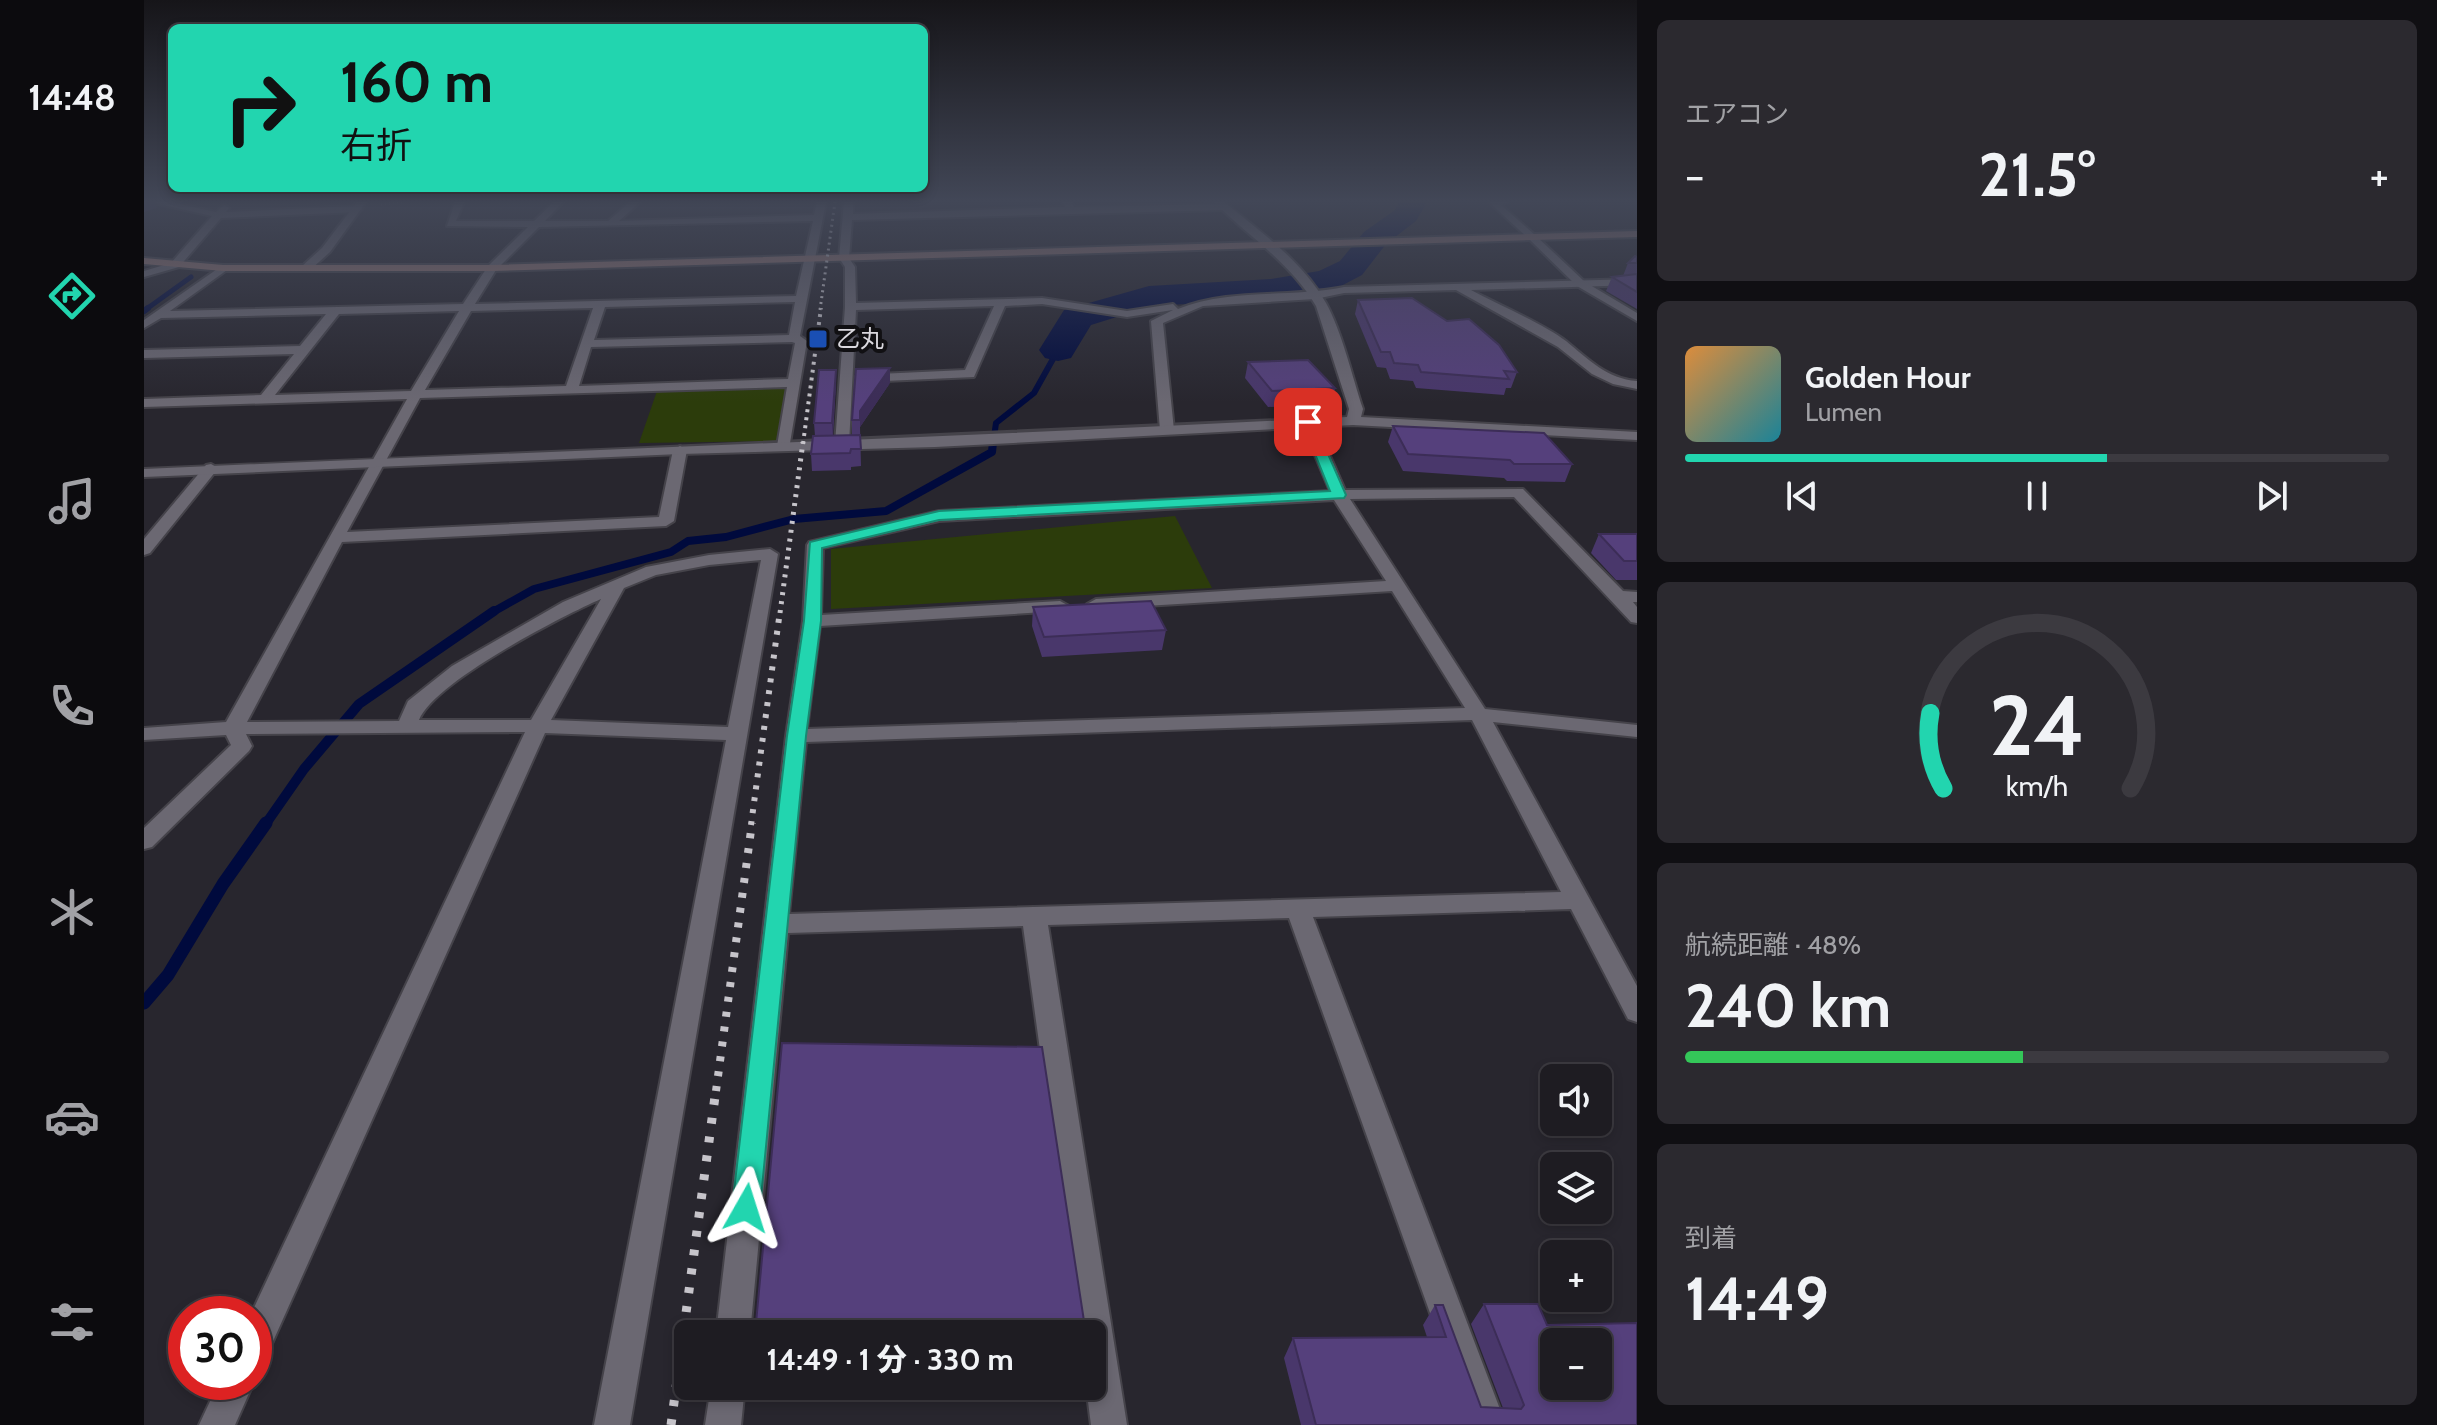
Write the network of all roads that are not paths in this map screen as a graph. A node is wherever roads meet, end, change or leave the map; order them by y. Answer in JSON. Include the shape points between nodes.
{"nodes":[{"id":1,"x":166,"y":268,"type":"edge"},
{"id":2,"x":218,"y":268,"type":"edge"},
{"id":3,"x":262,"y":268,"type":"edge"},
{"id":4,"x":398,"y":268,"type":"edge"},
{"id":5,"x":492,"y":268,"type":"edge"},
{"id":6,"x":806,"y":268,"type":"edge"},
{"id":7,"x":850,"y":268,"type":"edge"},
{"id":8,"x":1295,"y":268,"type":"edge"},
{"id":9,"x":1565,"y":268,"type":"edge"},
{"id":10,"x":305,"y":269,"type":"joint"},
{"id":11,"x":144,"y":274,"type":"edge"},
{"id":12,"x":1637,"y":282,"type":"edge"},
{"id":13,"x":1581,"y":284,"type":"junction"},
{"id":14,"x":1457,"y":287,"type":"junction"},
{"id":15,"x":1314,"y":293,"type":"junction"},
{"id":16,"x":801,"y":299,"type":"junction"},
{"id":17,"x":1001,"y":302,"type":"junction"},
{"id":18,"x":1201,"y":303,"type":"junction"},
{"id":19,"x":600,"y":304,"type":"junction"},
{"id":20,"x":467,"y":307,"type":"junction"},
{"id":21,"x":851,"y":307,"type":"junction"},
{"id":22,"x":335,"y":311,"type":"junction"},
{"id":23,"x":159,"y":315,"type":"junction"},
{"id":24,"x":1637,"y":318,"type":"edge"},
{"id":25,"x":144,"y":325,"type":"edge"},
{"id":26,"x":794,"y":338,"type":"junction"},
{"id":27,"x":586,"y":344,"type":"junction"},
{"id":28,"x":303,"y":350,"type":"junction"},
{"id":29,"x":144,"y":354,"type":"edge"},
{"id":30,"x":846,"y":378,"type":"junction"},
{"id":31,"x":794,"y":383,"type":"junction"},
{"id":32,"x":1637,"y":385,"type":"edge"},
{"id":33,"x":571,"y":390,"type":"junction"},
{"id":34,"x":417,"y":395,"type":"junction"},
{"id":35,"x":264,"y":400,"type":"junction"},
{"id":36,"x":144,"y":403,"type":"edge"},
{"id":37,"x":1353,"y":421,"type":"junction"},
{"id":38,"x":1308,"y":422,"type":"junction"},
{"id":39,"x":1167,"y":430,"type":"junction"},
{"id":40,"x":1637,"y":436,"type":"edge"},
{"id":41,"x":842,"y":444,"type":"junction"},
{"id":42,"x":784,"y":446,"type":"junction"},
{"id":43,"x":680,"y":450,"type":"junction"},
{"id":44,"x":377,"y":461,"type":"junction"},
{"id":45,"x":211,"y":468,"type":"junction"},
{"id":46,"x":144,"y":473,"type":"edge"},
{"id":47,"x":1339,"y":495,"type":"junction"},
{"id":48,"x":336,"y":537,"type":"junction"},
{"id":49,"x":144,"y":550,"type":"edge"},
{"id":50,"x":617,"y":585,"type":"junction"},
{"id":51,"x":1395,"y":586,"type":"junction"},
{"id":52,"x":1618,"y":596,"type":"junction"},
{"id":53,"x":1637,"y":597,"type":"edge"},
{"id":54,"x":1637,"y":618,"type":"edge"},
{"id":55,"x":812,"y":621,"type":"junction"},
{"id":56,"x":1479,"y":714,"type":"junction"},
{"id":57,"x":538,"y":726,"type":"junction"},
{"id":58,"x":399,"y":727,"type":"junction"},
{"id":59,"x":233,"y":728,"type":"junction"},
{"id":60,"x":1637,"y":731,"type":"edge"},
{"id":61,"x":144,"y":734,"type":"edge"},
{"id":62,"x":737,"y":734,"type":"junction"},
{"id":63,"x":796,"y":736,"type":"junction"},
{"id":64,"x":144,"y":841,"type":"edge"},
{"id":65,"x":1578,"y":900,"type":"junction"},
{"id":66,"x":1298,"y":909,"type":"junction"},
{"id":67,"x":1034,"y":916,"type":"junction"},
{"id":68,"x":776,"y":924,"type":"junction"},
{"id":69,"x":1637,"y":1011,"type":"edge"},
{"id":70,"x":272,"y":1306,"type":"edge"},
{"id":71,"x":734,"y":1320,"type":"edge"},
{"id":72,"x":229,"y":1400,"type":"edge"},
{"id":73,"x":726,"y":1400,"type":"edge"},
{"id":74,"x":217,"y":1425,"type":"edge"},
{"id":75,"x":612,"y":1425,"type":"edge"},
{"id":76,"x":723,"y":1425,"type":"edge"},
{"id":77,"x":1109,"y":1425,"type":"edge"},
{"id":78,"x":1488,"y":1425,"type":"edge"}],
"edges":[{"from":1,"to":11,"type":"street"},
{"from":2,"to":23,"type":"street"},
{"from":3,"to":10,"type":"main road"},
{"from":4,"to":10,"type":"main road"},
{"from":5,"to":20,"type":"street"},
{"from":6,"to":16,"type":"street"},
{"from":7,"to":21,"type":"street"},
{"from":8,"to":15,"type":"street"},
{"from":9,"to":13,"type":"street"},
{"from":12,"to":13,"type":"street"},
{"from":13,"to":14,"type":"street"},
{"from":13,"to":24,"type":"street"},
{"from":14,"to":15,"type":"street"},
{"from":14,"to":32,"type":"street","via":[[1562,344],[1623,386]]},
{"from":15,"to":18,"type":"street"},
{"from":15,"to":37,"type":"street","via":[[1356,409]]},
{"from":16,"to":19,"type":"street"},
{"from":16,"to":26,"type":"street"},
{"from":17,"to":18,"type":"street","via":[[1042,301],[1127,314]]},
{"from":17,"to":21,"type":"street"},
{"from":17,"to":30,"type":"street","via":[[970,374]]},
{"from":18,"to":39,"type":"street","via":[[1157,321]]},
{"from":19,"to":20,"type":"street"},
{"from":19,"to":27,"type":"street"},
{"from":20,"to":22,"type":"street"},
{"from":20,"to":34,"type":"street"},
{"from":21,"to":30,"type":"street"},
{"from":22,"to":23,"type":"street"},
{"from":22,"to":28,"type":"street"},
{"from":23,"to":25,"type":"street"},
{"from":26,"to":27,"type":"street"},
{"from":26,"to":31,"type":"street","via":[[801,341]]},
{"from":27,"to":33,"type":"street"},
{"from":28,"to":29,"type":"street"},
{"from":28,"to":35,"type":"street"},
{"from":30,"to":41,"type":"street"},
{"from":31,"to":33,"type":"street"},
{"from":31,"to":42,"type":"street"},
{"from":33,"to":34,"type":"street"},
{"from":34,"to":35,"type":"street"},
{"from":34,"to":44,"type":"street"},
{"from":35,"to":36,"type":"street"},
{"from":37,"to":38,"type":"street"},
{"from":37,"to":40,"type":"street"},
{"from":38,"to":39,"type":"street"},
{"from":38,"to":47,"type":"street"},
{"from":39,"to":41,"type":"street"},
{"from":41,"to":42,"type":"street"},
{"from":42,"to":43,"type":"street"},
{"from":43,"to":44,"type":"street"},
{"from":43,"to":48,"type":"street","via":[[666,521]]},
{"from":44,"to":45,"type":"street"},
{"from":44,"to":48,"type":"street"},
{"from":45,"to":46,"type":"street"},
{"from":45,"to":49,"type":"street"},
{"from":47,"to":51,"type":"street"},
{"from":47,"to":52,"type":"street","via":[[1518,492]]},
{"from":47,"to":55,"type":"street","via":[[939,516],[815,545]]},
{"from":48,"to":59,"type":"street"},
{"from":50,"to":57,"type":"street"},
{"from":50,"to":58,"type":"street","via":[[569,606],[459,670],[415,705]]},
{"from":50,"to":62,"type":"street","via":[[652,571],[770,554]]},
{"from":51,"to":55,"type":"street"},
{"from":51,"to":56,"type":"street"},
{"from":52,"to":53,"type":"street"},
{"from":52,"to":54,"type":"street"},
{"from":55,"to":63,"type":"street"},
{"from":56,"to":60,"type":"street"},
{"from":56,"to":63,"type":"street"},
{"from":56,"to":65,"type":"street"},
{"from":57,"to":58,"type":"street"},
{"from":57,"to":62,"type":"street"},
{"from":57,"to":70,"type":"street"},
{"from":58,"to":59,"type":"street"},
{"from":59,"to":61,"type":"street"},
{"from":59,"to":64,"type":"street","via":[[242,746]]},
{"from":62,"to":75,"type":"street"},
{"from":63,"to":68,"type":"street"},
{"from":65,"to":66,"type":"street"},
{"from":65,"to":69,"type":"street"},
{"from":66,"to":67,"type":"street"},
{"from":66,"to":78,"type":"street"},
{"from":67,"to":68,"type":"street"},
{"from":67,"to":77,"type":"street"},
{"from":68,"to":71,"type":"street"},
{"from":72,"to":74,"type":"street"},
{"from":73,"to":76,"type":"street"}]}
